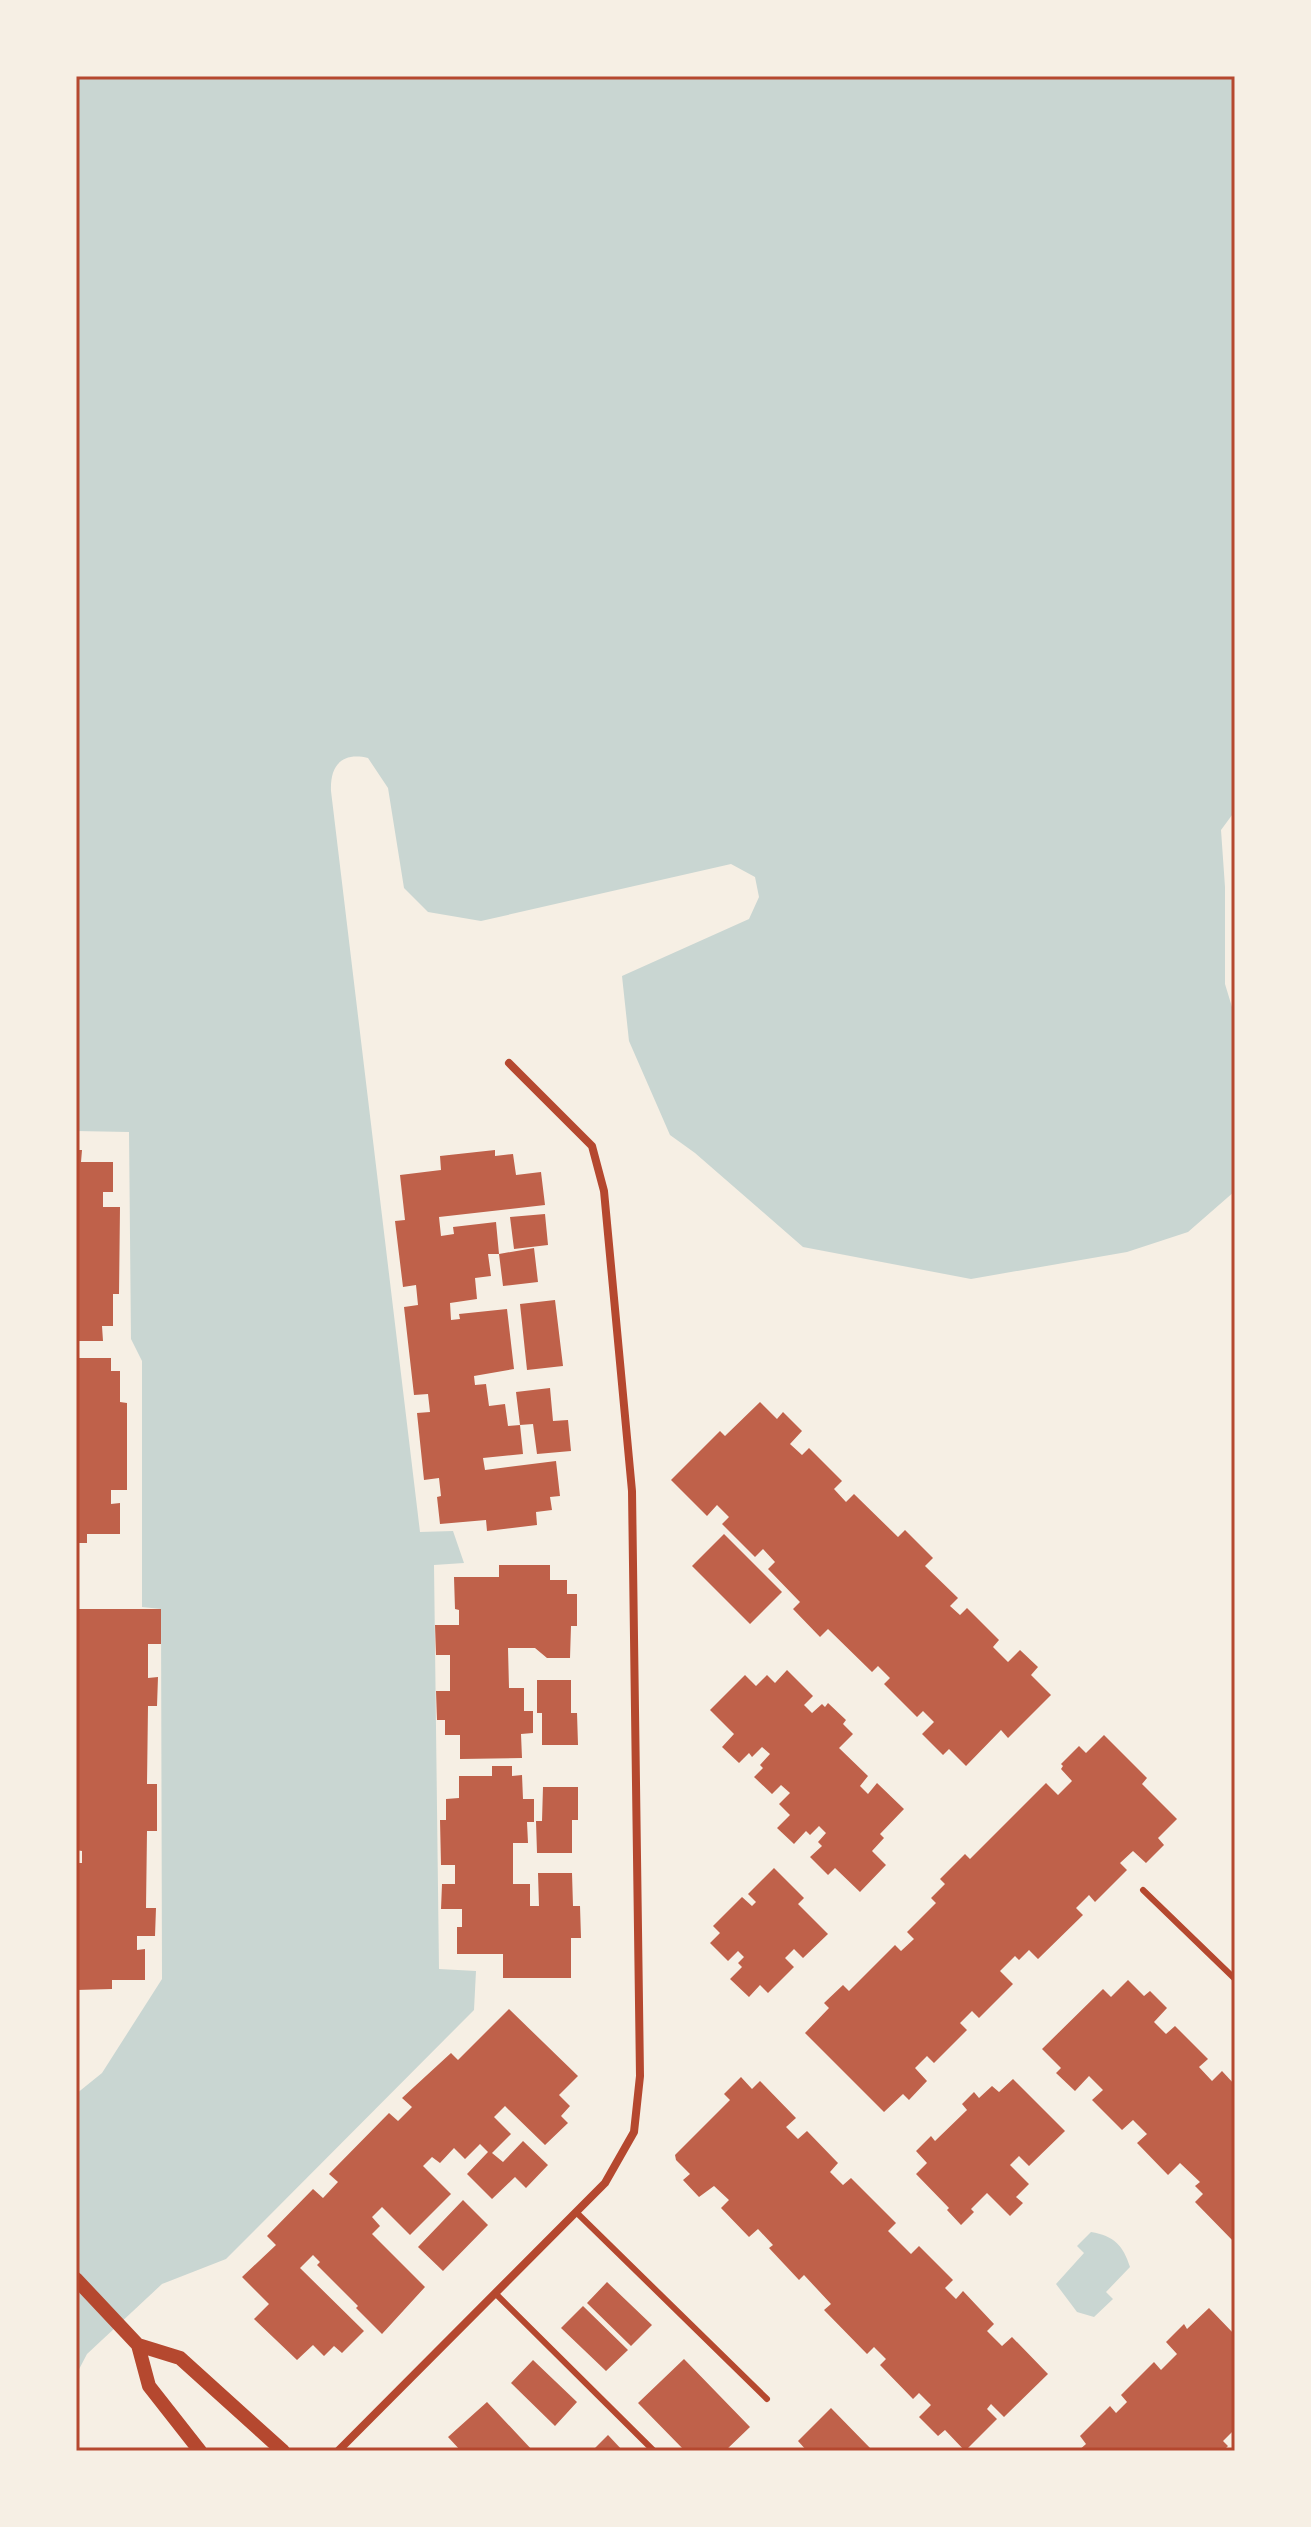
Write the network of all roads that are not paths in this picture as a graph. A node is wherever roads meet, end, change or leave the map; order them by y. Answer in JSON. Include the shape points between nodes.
{"nodes":[{"id":1,"x":509,"y":1063,"type":"dead end"},
{"id":2,"x":1143,"y":1890,"type":"dead end"},
{"id":3,"x":1235,"y":1979,"type":"edge"},
{"id":4,"x":576,"y":2212,"type":"junction"},
{"id":5,"x":76,"y":2279,"type":"edge"},
{"id":6,"x":495,"y":2293,"type":"junction"},
{"id":7,"x":138,"y":2345,"type":"junction"},
{"id":8,"x":767,"y":2399,"type":"dead end"},
{"id":9,"x":200,"y":2451,"type":"edge"},
{"id":10,"x":283,"y":2451,"type":"edge"},
{"id":11,"x":338,"y":2451,"type":"edge"},
{"id":12,"x":654,"y":2451,"type":"edge"}],
"edges":[{"from":1,"to":4,"type":"street","via":[[592,1146],[604,1191],[632,1491],[640,2076],[634,2132],[605,2183]]},
{"from":2,"to":3,"type":"lane"},
{"from":4,"to":6,"type":"street"},
{"from":4,"to":8,"type":"lane"},
{"from":5,"to":7,"type":"street"},
{"from":6,"to":11,"type":"street"},
{"from":6,"to":12,"type":"lane"},
{"from":7,"to":9,"type":"street","via":[[149,2386]]},
{"from":7,"to":10,"type":"street","via":[[180,2358]]}]}
